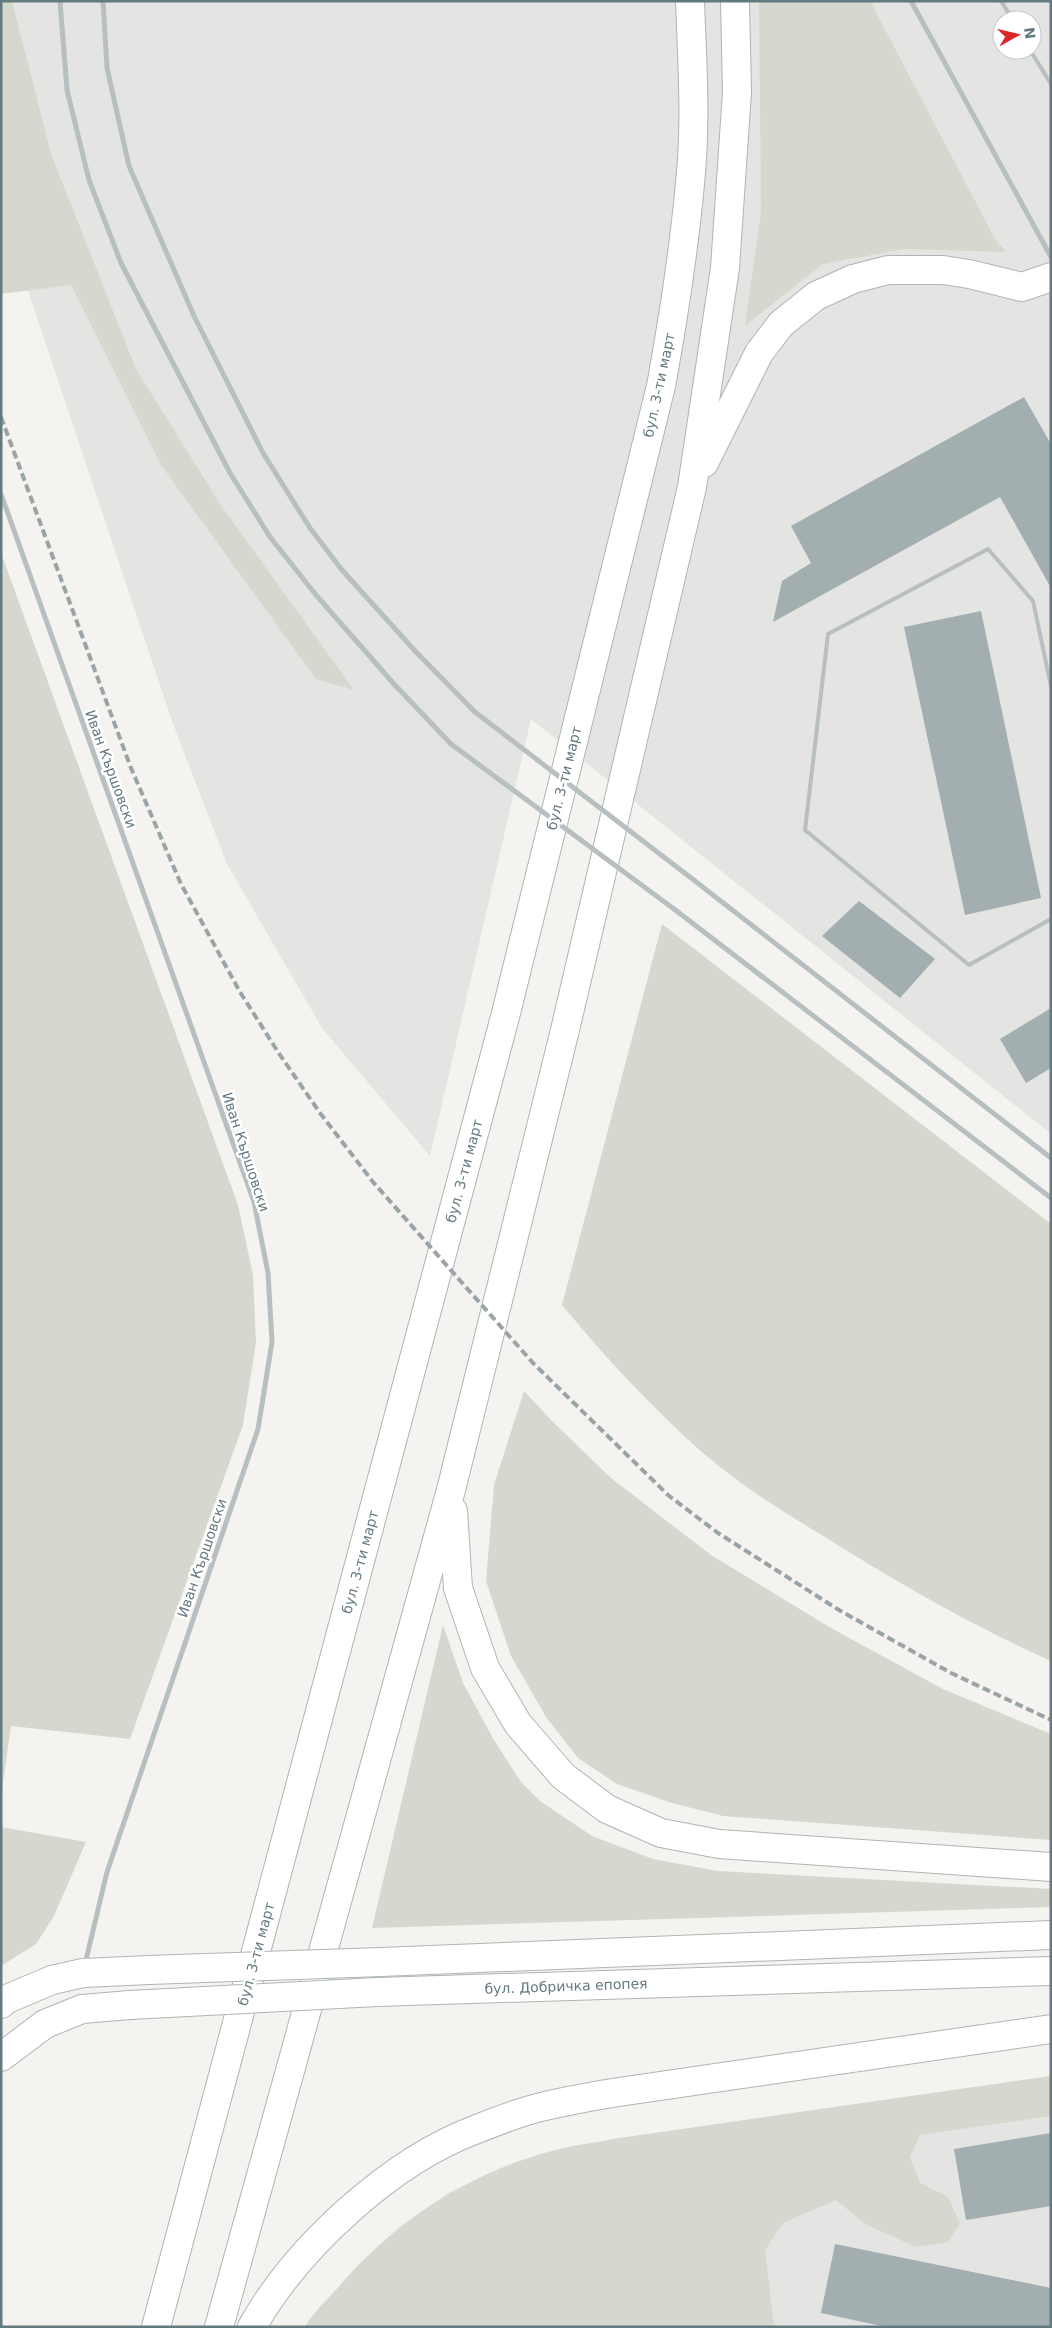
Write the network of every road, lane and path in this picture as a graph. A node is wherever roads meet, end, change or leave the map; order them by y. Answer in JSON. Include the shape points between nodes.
{"nodes":[{"id":1,"x":60,"y":1,"type":"edge"},
{"id":2,"x":103,"y":1,"type":"edge"},
{"id":3,"x":690,"y":1,"type":"edge"},
{"id":4,"x":735,"y":1,"type":"edge"},
{"id":5,"x":911,"y":1,"type":"edge"},
{"id":6,"x":1036,"y":60,"type":"edge"},
{"id":7,"x":1051,"y":84,"type":"edge"},
{"id":8,"x":1051,"y":257,"type":"edge"},
{"id":9,"x":1051,"y":277,"type":"edge"},
{"id":10,"x":692,"y":487,"type":"junction"},
{"id":11,"x":1,"y":494,"type":"edge"},
{"id":12,"x":1051,"y":686,"type":"edge"},
{"id":13,"x":1051,"y":919,"type":"edge"},
{"id":14,"x":1051,"y":1158,"type":"edge"},
{"id":15,"x":1051,"y":1198,"type":"edge"},
{"id":16,"x":451,"y":1490,"type":"junction"},
{"id":17,"x":1051,"y":1868,"type":"edge"},
{"id":18,"x":1051,"y":1935,"type":"edge"},
{"id":19,"x":1051,"y":1971,"type":"edge"},
{"id":20,"x":83,"y":1973,"type":"junction"},
{"id":21,"x":1,"y":2004,"type":"edge"},
{"id":22,"x":1051,"y":2029,"type":"edge"},
{"id":23,"x":1,"y":2057,"type":"edge"},
{"id":24,"x":156,"y":2327,"type":"edge"},
{"id":25,"x":219,"y":2327,"type":"edge"},
{"id":26,"x":252,"y":2327,"type":"edge"}],
"edges":[{"from":1,"to":15,"type":"street","bridge":true,"via":[[67,90],[90,180],[121,263],[225,464],[270,537],[310,588],[451,744],[674,909]]},
{"from":2,"to":14,"type":"street","bridge":true,"via":[[107,68],[129,166],[194,316],[263,454],[310,528],[342,570],[475,712]]},
{"from":3,"to":24,"type":"main road","name":"бул. 3-ти март","via":[[692,170],[679,288],[661,386],[503,1027]]},
{"from":4,"to":10,"type":"main road","via":[[737,92],[726,259]]},
{"from":5,"to":8,"type":"street"},
{"from":6,"to":7,"type":"lane"},
{"from":9,"to":10,"type":"main road","via":[[1022,287],[943,270],[888,270],[853,279],[816,296],[781,324],[759,353]]},
{"from":10,"to":16,"type":"main road","via":[[565,1030]]},
{"from":11,"to":20,"type":"street","name":"Иван Кършовски","via":[[254,1202],[268,1273],[272,1342],[258,1429],[107,1872]]},
{"from":12,"to":13,"type":"lane","via":[[1033,601],[988,549],[828,634],[805,830],[969,965]]},
{"from":16,"to":17,"type":"main road","via":[[458,1588],[485,1668],[518,1724],[563,1776],[607,1809],[661,1833],[719,1844]]},
{"from":16,"to":25,"type":"main road"},
{"from":18,"to":20,"type":"main road","bridge":true},
{"from":19,"to":23,"type":"main road","name":"бул. Добричка епопея","bridge":true,"via":[[377,1992],[130,2005],[82,2009],[45,2024]]},
{"from":20,"to":21,"type":"main road","via":[[52,1980]]},
{"from":22,"to":26,"type":"main road","via":[[612,2093],[540,2107],[475,2130],[425,2154],[370,2192],[322,2236],[268,2298]]}]}
